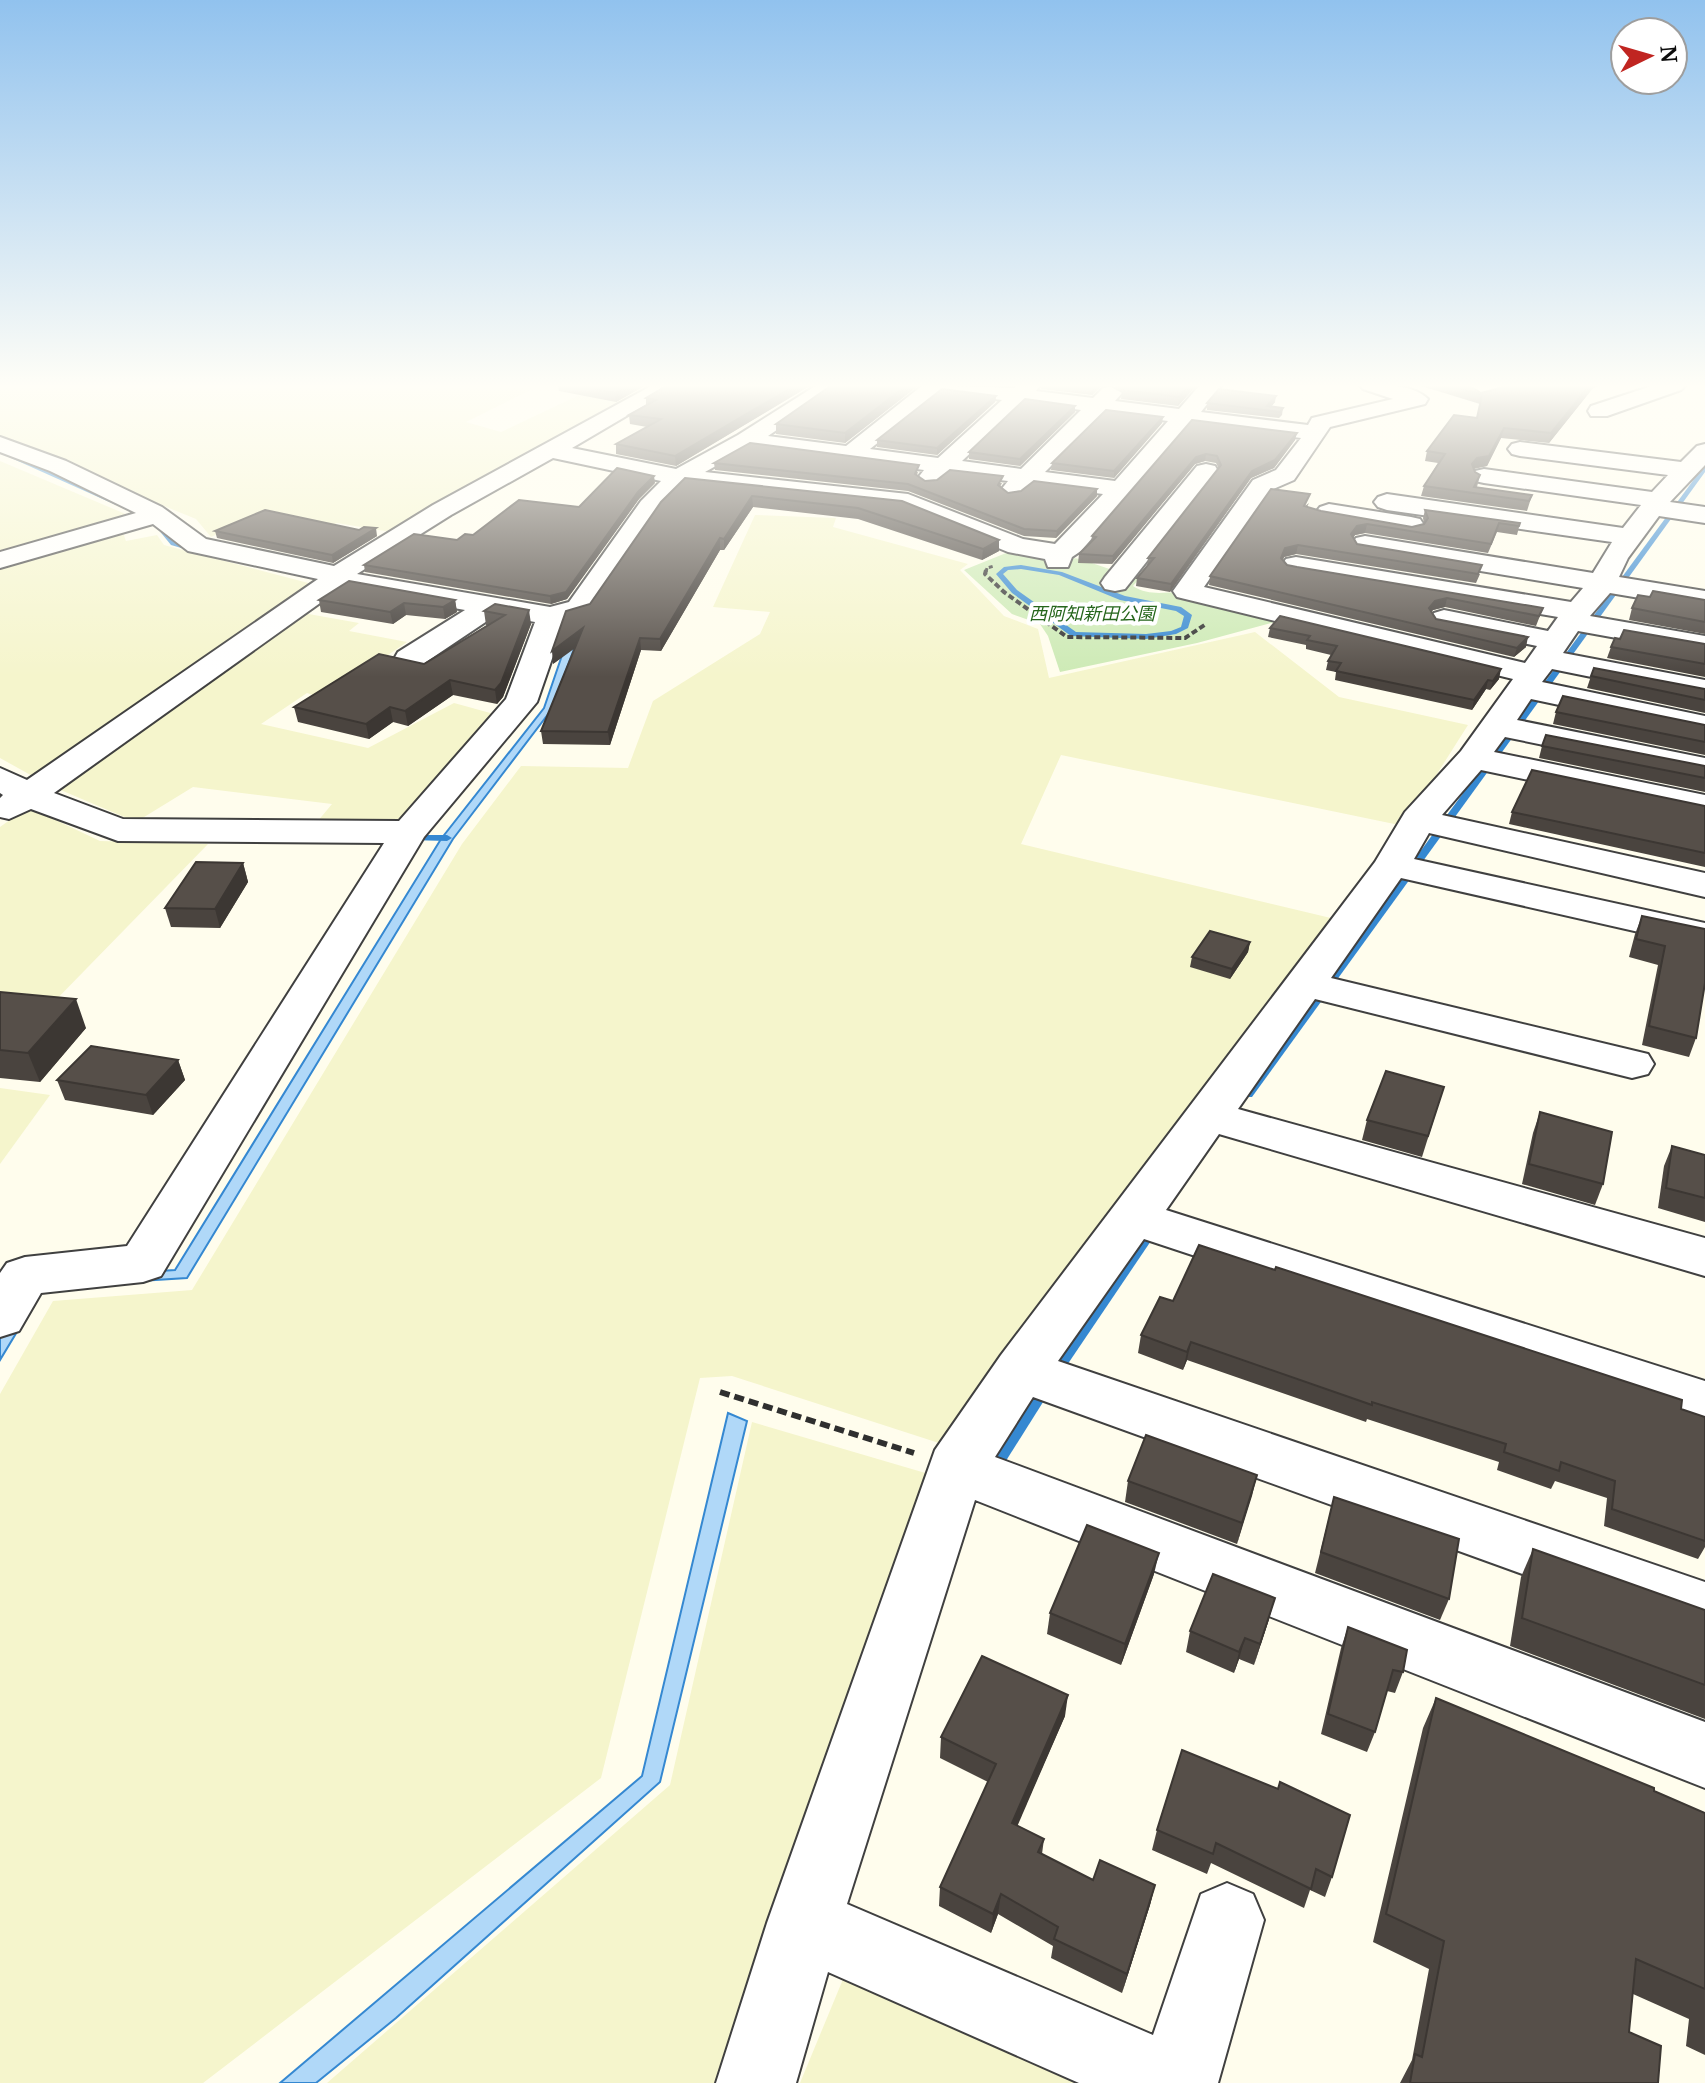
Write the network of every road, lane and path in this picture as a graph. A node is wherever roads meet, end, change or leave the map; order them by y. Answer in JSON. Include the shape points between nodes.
{"nodes":[{"id":1,"x":91,"y":482,"type":"edge"},
{"id":2,"x":494,"y":482,"type":"edge"},
{"id":3,"x":674,"y":482,"type":"edge"},
{"id":4,"x":727,"y":482,"type":"edge"},
{"id":5,"x":926,"y":482,"type":"edge"},
{"id":6,"x":1020,"y":482,"type":"edge"},
{"id":7,"x":1114,"y":482,"type":"edge"},
{"id":8,"x":1139,"y":482,"type":"edge"},
{"id":9,"x":1194,"y":482,"type":"edge"},
{"id":10,"x":1268,"y":482,"type":"edge"},
{"id":11,"x":1517,"y":482,"type":"edge"},
{"id":12,"x":1127,"y":483,"type":"junction"},
{"id":13,"x":908,"y":502,"type":"junction"},
{"id":14,"x":1387,"y":502,"type":"dead end"},
{"id":15,"x":1329,"y":512,"type":"edge"},
{"id":16,"x":158,"y":515,"type":"junction"},
{"id":17,"x":974,"y":531,"type":"junction"},
{"id":18,"x":1365,"y":544,"type":"edge"},
{"id":19,"x":1090,"y":552,"type":"junction"},
{"id":20,"x":0,"y":560,"type":"edge"},
{"id":21,"x":338,"y":577,"type":"junction"},
{"id":22,"x":1115,"y":583,"type":"dead end"},
{"id":23,"x":1604,"y":593,"type":"edge"},
{"id":24,"x":1705,"y":600,"type":"edge"},
{"id":25,"x":491,"y":606,"type":"junction"},
{"id":26,"x":552,"y":616,"type":"junction"},
{"id":27,"x":1705,"y":645,"type":"edge"},
{"id":28,"x":409,"y":659,"type":"edge"},
{"id":29,"x":1705,"y":690,"type":"edge"},
{"id":30,"x":1705,"y":726,"type":"edge"},
{"id":31,"x":1705,"y":768,"type":"edge"},
{"id":32,"x":9,"y":796,"type":"edge"},
{"id":33,"x":1705,"y":806,"type":"edge"},
{"id":34,"x":1435,"y":824,"type":"junction"},
{"id":35,"x":409,"y":832,"type":"junction"},
{"id":36,"x":1413,"y":870,"type":"junction"},
{"id":37,"x":1705,"y":885,"type":"edge"},
{"id":38,"x":1705,"y":935,"type":"edge"},
{"id":39,"x":1320,"y":987,"type":"junction"},
{"id":40,"x":1632,"y":1064,"type":"dead end"},
{"id":41,"x":1223,"y":1120,"type":"junction"},
{"id":42,"x":1152,"y":1224,"type":"junction"},
{"id":43,"x":1705,"y":1257,"type":"edge"},
{"id":44,"x":0,"y":1317,"type":"edge"},
{"id":45,"x":1022,"y":1371,"type":"junction"},
{"id":46,"x":720,"y":1392,"type":"dead end"},
{"id":47,"x":1705,"y":1403,"type":"edge"},
{"id":48,"x":959,"y":1467,"type":"junction"},
{"id":49,"x":1705,"y":1611,"type":"edge"},
{"id":50,"x":1705,"y":1755,"type":"edge"},
{"id":51,"x":1227,"y":1920,"type":"dead end"},
{"id":52,"x":827,"y":1933,"type":"junction"},
{"id":53,"x":756,"y":2083,"type":"edge"},
{"id":54,"x":1171,"y":2083,"type":"edge"},
{"id":55,"x":1178,"y":2083,"type":"edge"}],
"edges":[{"from":1,"to":16,"type":"street"},
{"from":2,"to":21,"type":"street"},
{"from":3,"to":26,"type":"street","via":[[650,506],[579,608]]},
{"from":4,"to":13,"type":"street"},
{"from":5,"to":13,"type":"street"},
{"from":6,"to":17,"type":"street"},
{"from":7,"to":12,"type":"street"},
{"from":8,"to":12,"type":"street"},
{"from":9,"to":19,"type":"street"},
{"from":10,"to":23,"type":"street","via":[[1187,591]]},
{"from":11,"to":23,"type":"street"},
{"from":12,"to":19,"type":"street"},
{"from":13,"to":17,"type":"street"},
{"from":14,"to":23,"type":"street"},
{"from":15,"to":23,"type":"street"},
{"from":16,"to":20,"type":"street"},
{"from":16,"to":21,"type":"street","via":[[197,545]]},
{"from":17,"to":19,"type":"street","via":[[1017,546]]},
{"from":18,"to":23,"type":"street"},
{"from":19,"to":22,"type":"street"},
{"from":21,"to":25,"type":"street"},
{"from":21,"to":32,"type":"street"},
{"from":23,"to":23,"type":"street","via":[[1298,578],[1413,613]]},
{"from":23,"to":24,"type":"street"},
{"from":23,"to":27,"type":"street"},
{"from":23,"to":29,"type":"street"},
{"from":23,"to":30,"type":"street"},
{"from":23,"to":31,"type":"street"},
{"from":23,"to":33,"type":"street"},
{"from":23,"to":34,"type":"street"},
{"from":25,"to":26,"type":"street"},
{"from":25,"to":28,"type":"street"},
{"from":26,"to":35,"type":"street","via":[[521,702]]},
{"from":32,"to":35,"type":"street","via":[[118,830]]},
{"from":34,"to":36,"type":"street"},
{"from":34,"to":37,"type":"street"},
{"from":35,"to":44,"type":"street","via":[[143,1263],[25,1276]]},
{"from":36,"to":38,"type":"street"},
{"from":36,"to":39,"type":"street"},
{"from":39,"to":40,"type":"street"},
{"from":39,"to":41,"type":"street"},
{"from":41,"to":42,"type":"street"},
{"from":41,"to":43,"type":"street"},
{"from":42,"to":45,"type":"street"},
{"from":42,"to":47,"type":"street"},
{"from":45,"to":48,"type":"street"},
{"from":45,"to":49,"type":"street"},
{"from":46,"to":48,"type":"path"},
{"from":48,"to":50,"type":"street"},
{"from":48,"to":52,"type":"street"},
{"from":51,"to":55,"type":"street"},
{"from":52,"to":53,"type":"street"},
{"from":52,"to":54,"type":"street"}]}
